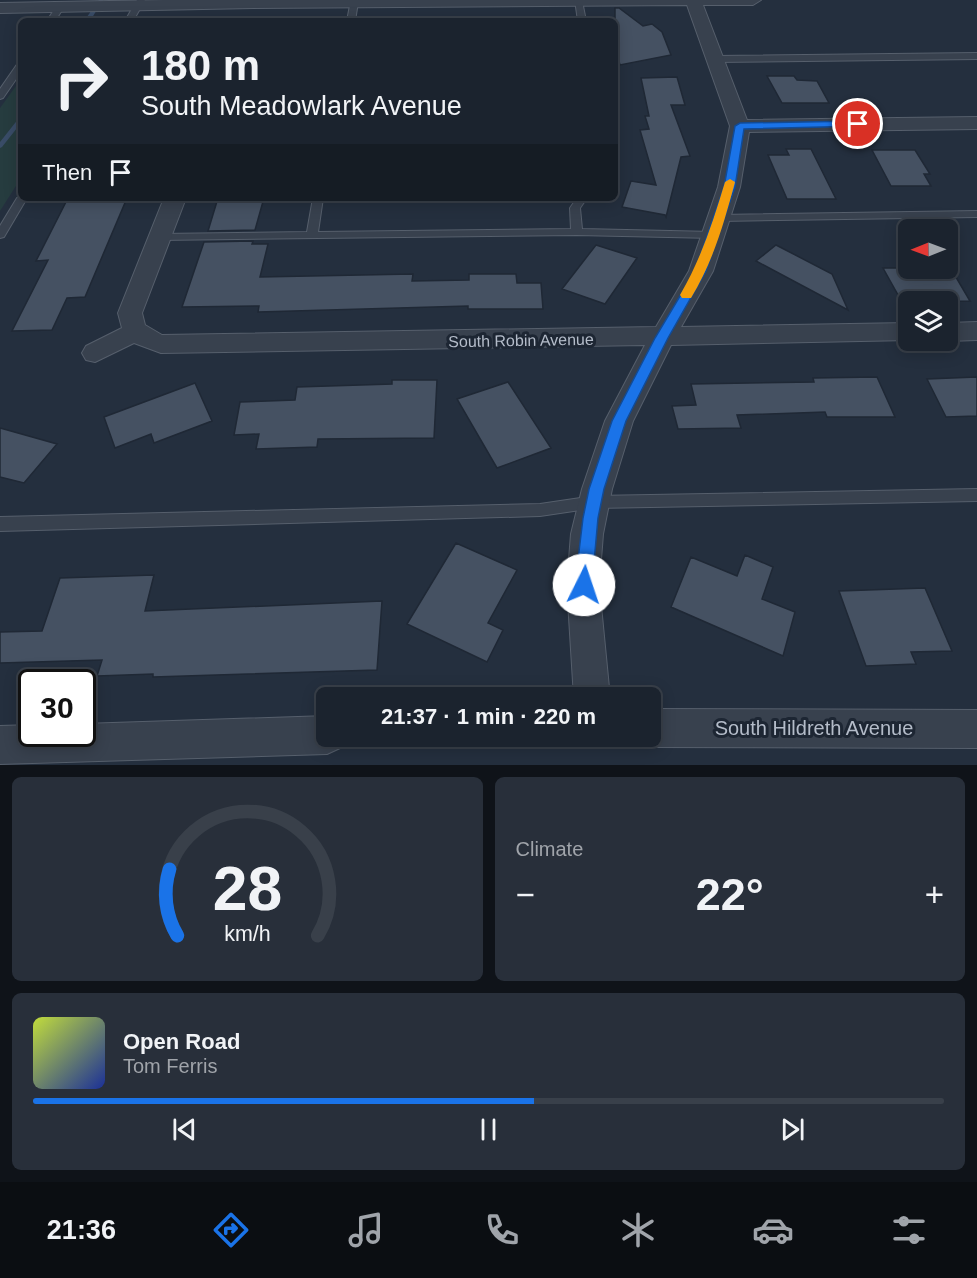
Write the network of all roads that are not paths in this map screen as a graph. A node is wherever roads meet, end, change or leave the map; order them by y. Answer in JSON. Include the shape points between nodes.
{"nodes":[{"id":1,"x":693,"y":0,"type":"edge"},
{"id":2,"x":753,"y":0,"type":"edge"},
{"id":3,"x":578,"y":1,"type":"edge"},
{"id":4,"x":140,"y":2,"type":"edge"},
{"id":5,"x":354,"y":2,"type":"junction"},
{"id":6,"x":461,"y":2,"type":"junction"},
{"id":7,"x":254,"y":3,"type":"junction"},
{"id":8,"x":60,"y":7,"type":"junction"},
{"id":9,"x":0,"y":8,"type":"edge"},
{"id":10,"x":53,"y":18,"type":"edge"},
{"id":11,"x":131,"y":18,"type":"edge"},
{"id":12,"x":248,"y":18,"type":"edge"},
{"id":13,"x":351,"y":18,"type":"edge"},
{"id":14,"x":461,"y":18,"type":"edge"},
{"id":15,"x":581,"y":18,"type":"edge"},
{"id":16,"x":977,"y":56,"type":"edge"},
{"id":17,"x":715,"y":59,"type":"junction"},
{"id":18,"x":18,"y":69,"type":"edge"},
{"id":19,"x":0,"y":96,"type":"edge"},
{"id":20,"x":977,"y":123,"type":"edge"},
{"id":21,"x":740,"y":126,"type":"junction"},
{"id":22,"x":20,"y":201,"type":"edge"},
{"id":23,"x":174,"y":201,"type":"edge"},
{"id":24,"x":318,"y":201,"type":"edge"},
{"id":25,"x":580,"y":201,"type":"edge"},
{"id":26,"x":977,"y":214,"type":"edge"},
{"id":27,"x":717,"y":227,"type":"junction"},
{"id":28,"x":577,"y":232,"type":"junction"},
{"id":29,"x":0,"y":235,"type":"edge"},
{"id":30,"x":312,"y":235,"type":"junction"},
{"id":31,"x":159,"y":237,"type":"junction"},
{"id":32,"x":136,"y":331,"type":"junction"},
{"id":33,"x":977,"y":331,"type":"edge"},
{"id":34,"x":898,"y":332,"type":"edge"},
{"id":35,"x":958,"y":332,"type":"edge"},
{"id":36,"x":662,"y":338,"type":"junction"},
{"id":37,"x":95,"y":353,"type":"dead end"},
{"id":38,"x":977,"y":495,"type":"edge"},
{"id":39,"x":594,"y":502,"type":"junction"},
{"id":40,"x":0,"y":524,"type":"edge"},
{"id":41,"x":591,"y":687,"type":"edge"},
{"id":42,"x":661,"y":728,"type":"edge"},
{"id":43,"x":977,"y":729,"type":"edge"},
{"id":44,"x":316,"y":735,"type":"edge"},
{"id":45,"x":0,"y":745,"type":"edge"}],
"edges":[{"from":1,"to":2,"type":"street"},
{"from":1,"to":3,"type":"street"},
{"from":1,"to":17,"type":"street"},
{"from":3,"to":6,"type":"street"},
{"from":3,"to":15,"type":"lane"},
{"from":4,"to":7,"type":"street"},
{"from":4,"to":8,"type":"street"},
{"from":4,"to":11,"type":"lane"},
{"from":5,"to":6,"type":"street"},
{"from":5,"to":7,"type":"street"},
{"from":5,"to":13,"type":"lane"},
{"from":6,"to":14,"type":"street"},
{"from":7,"to":12,"type":"street"},
{"from":8,"to":9,"type":"street"},
{"from":8,"to":10,"type":"lane"},
{"from":16,"to":17,"type":"lane"},
{"from":17,"to":21,"type":"street"},
{"from":18,"to":19,"type":"lane"},
{"from":20,"to":21,"type":"street"},
{"from":21,"to":27,"type":"street"},
{"from":22,"to":29,"type":"lane"},
{"from":23,"to":31,"type":"street"},
{"from":24,"to":30,"type":"lane"},
{"from":25,"to":28,"type":"lane","via":[[575,208]]},
{"from":26,"to":27,"type":"lane"},
{"from":27,"to":28,"type":"lane"},
{"from":27,"to":36,"type":"street","via":[[700,271]]},
{"from":28,"to":30,"type":"lane"},
{"from":30,"to":31,"type":"lane"},
{"from":31,"to":32,"type":"street","via":[[130,313]]},
{"from":32,"to":36,"type":"street","name":"South Robin Avenue","via":[[147,340],[174,345]]},
{"from":32,"to":37,"type":"street"},
{"from":33,"to":35,"type":"street"},
{"from":34,"to":36,"type":"street","name":"South Robin Avenue"},
{"from":36,"to":39,"type":"street","via":[[619,421]]},
{"from":38,"to":39,"type":"lane"},
{"from":39,"to":40,"type":"lane","via":[[540,510]]},
{"from":39,"to":41,"type":"street","via":[[587,534],[584,585]]},
{"from":42,"to":43,"type":"street","name":"South Hildreth Avenue"},
{"from":44,"to":45,"type":"street"}]}
